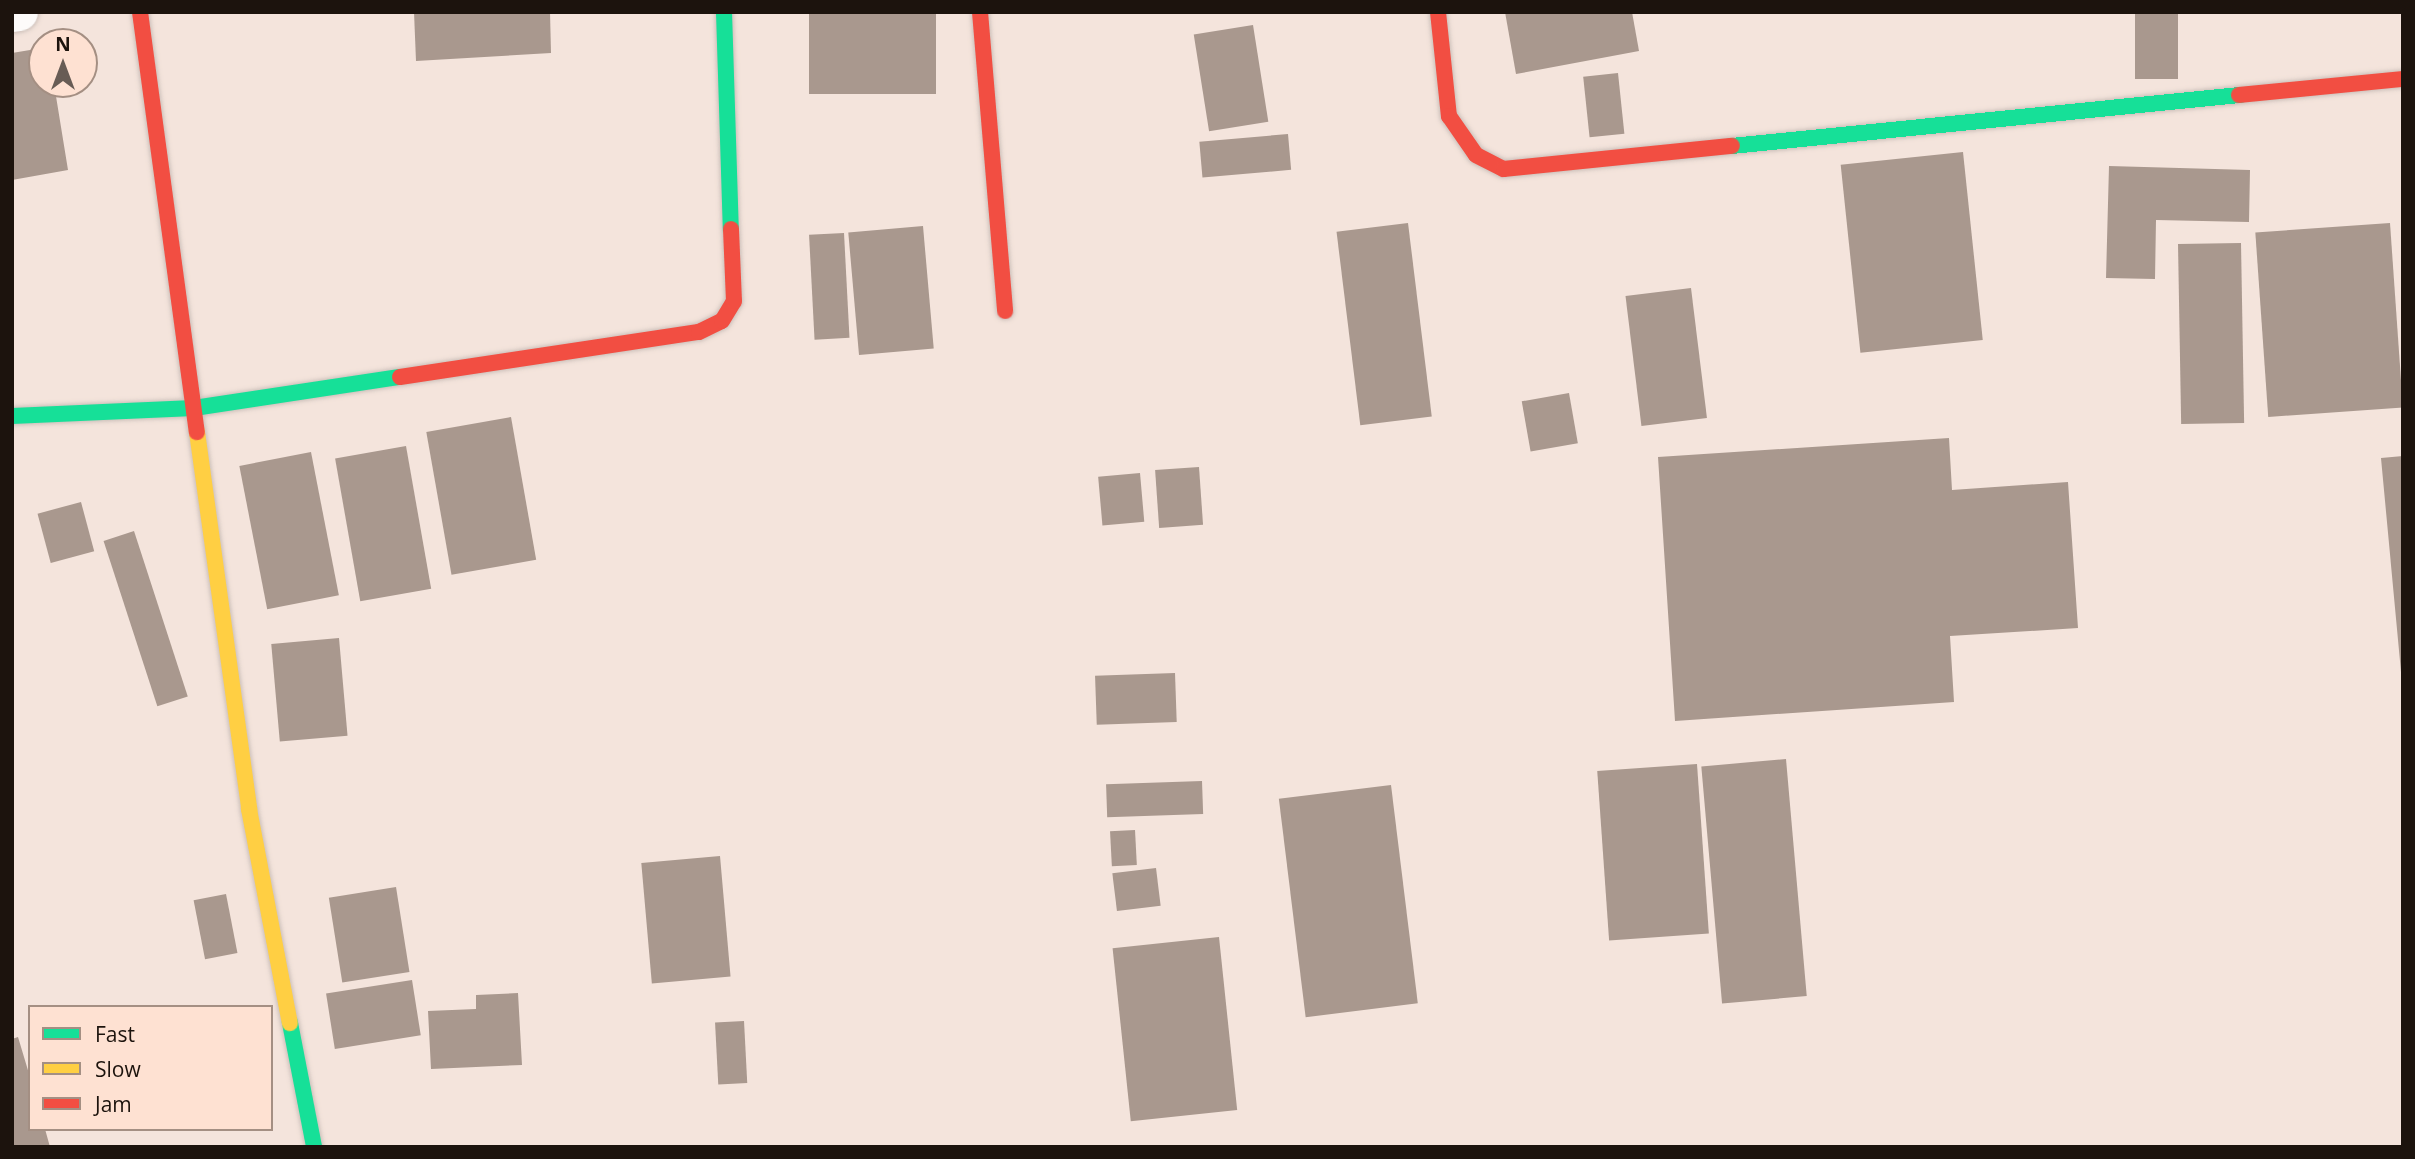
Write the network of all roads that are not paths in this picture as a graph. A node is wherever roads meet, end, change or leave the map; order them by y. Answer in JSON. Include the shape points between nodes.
{"nodes":[{"id":1,"x":19,"y":12,"type":"edge"},
{"id":2,"x":140,"y":12,"type":"edge"},
{"id":3,"x":724,"y":12,"type":"edge"},
{"id":4,"x":981,"y":12,"type":"edge"},
{"id":5,"x":1438,"y":12,"type":"edge"},
{"id":6,"x":12,"y":13,"type":"edge"},
{"id":7,"x":2403,"y":79,"type":"edge"},
{"id":8,"x":1005,"y":311,"type":"dead end"},
{"id":9,"x":194,"y":408,"type":"junction"},
{"id":10,"x":12,"y":416,"type":"edge"},
{"id":11,"x":314,"y":1147,"type":"edge"}],
"edges":[{"from":1,"to":6,"type":"street"},
{"from":2,"to":9,"type":"street"},
{"from":3,"to":9,"type":"street","via":[[734,301],[722,321],[699,332]]},
{"from":4,"to":8,"type":"street"},
{"from":5,"to":7,"type":"street","via":[[1449,116],[1476,155],[1504,169]]},
{"from":9,"to":10,"type":"street"},
{"from":9,"to":11,"type":"street","via":[[249,809]]}]}
